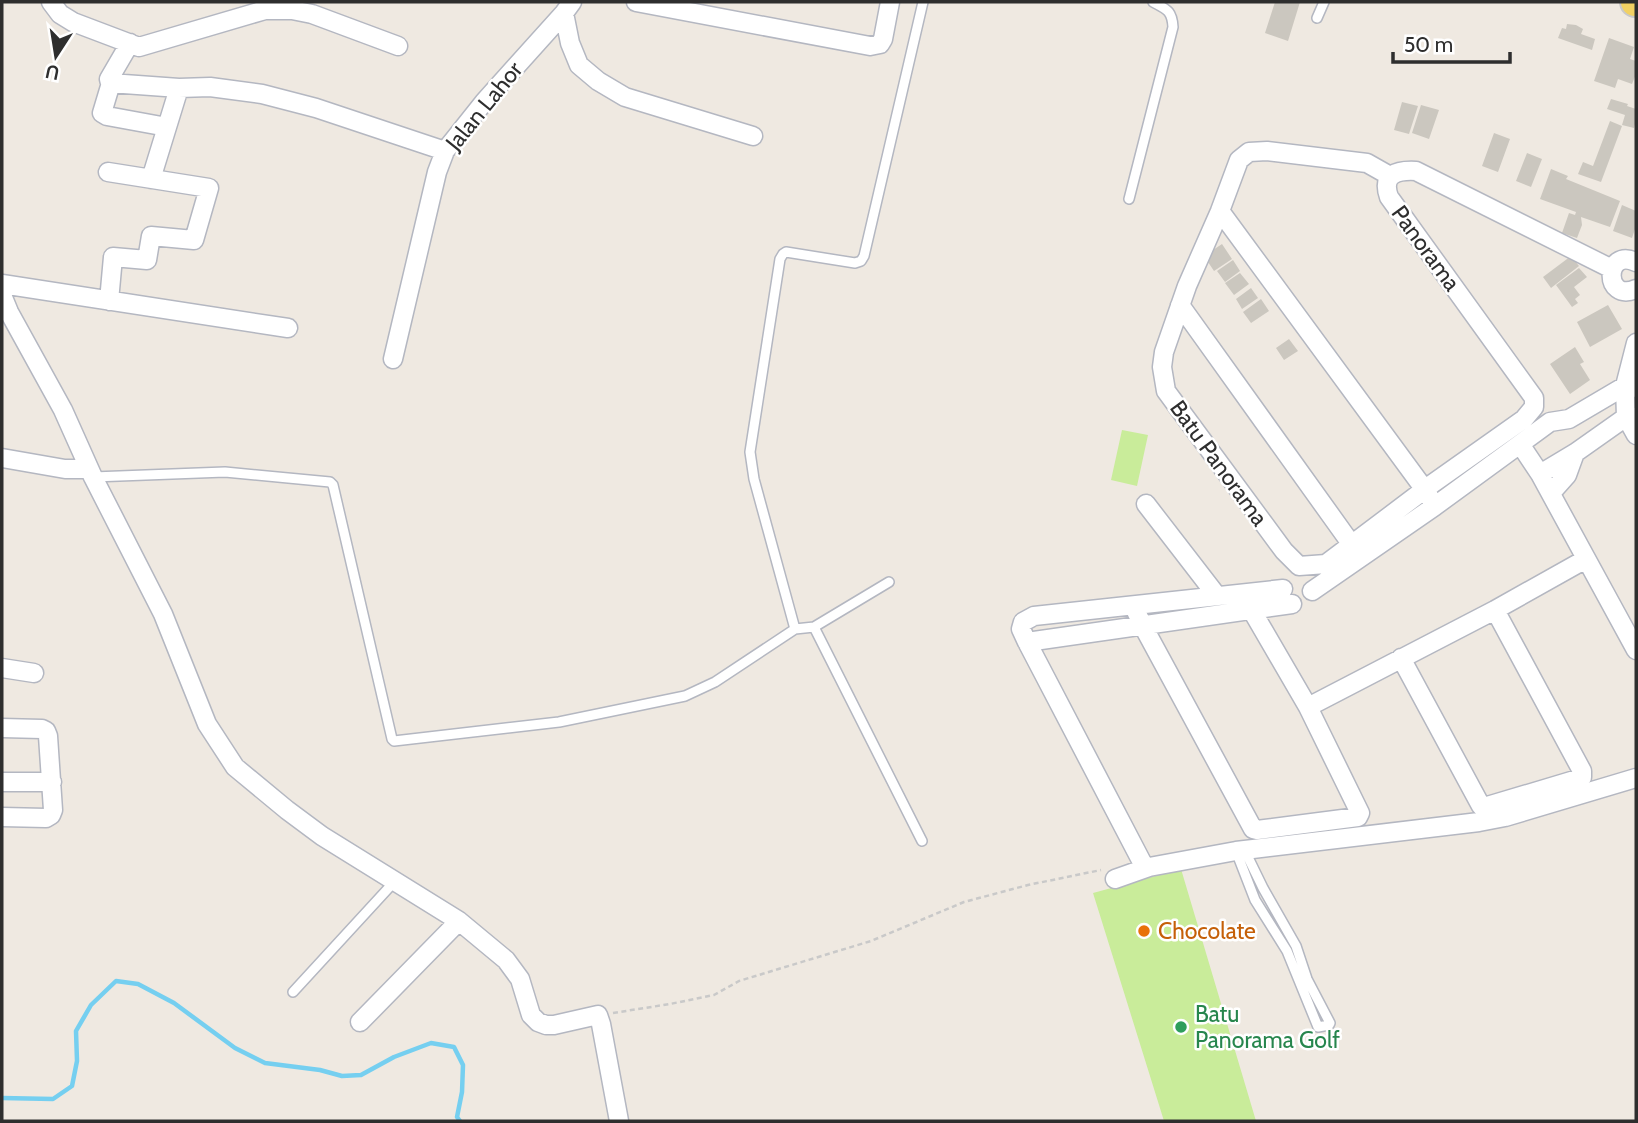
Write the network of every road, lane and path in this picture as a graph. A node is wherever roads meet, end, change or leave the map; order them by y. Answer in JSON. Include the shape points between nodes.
{"nodes":[{"id":1,"x":51,"y":2,"type":"edge"},
{"id":2,"x":636,"y":2,"type":"edge"},
{"id":3,"x":890,"y":2,"type":"edge"},
{"id":4,"x":923,"y":2,"type":"edge"},
{"id":5,"x":1153,"y":2,"type":"edge"},
{"id":6,"x":1324,"y":2,"type":"edge"},
{"id":7,"x":568,"y":8,"type":"edge"},
{"id":8,"x":1317,"y":18,"type":"dead end"},
{"id":9,"x":130,"y":43,"type":"junction"},
{"id":10,"x":398,"y":46,"type":"dead end"},
{"id":11,"x":111,"y":83,"type":"junction"},
{"id":12,"x":179,"y":88,"type":"junction"},
{"id":13,"x":167,"y":127,"type":"junction"},
{"id":14,"x":753,"y":136,"type":"dead end"},
{"id":15,"x":445,"y":151,"type":"junction"},
{"id":16,"x":108,"y":172,"type":"dead end"},
{"id":17,"x":1390,"y":176,"type":"junction"},
{"id":18,"x":151,"y":179,"type":"junction"},
{"id":19,"x":1129,"y":199,"type":"dead end"},
{"id":20,"x":1220,"y":211,"type":"junction"},
{"id":21,"x":1636,"y":262,"type":"edge"},
{"id":22,"x":1612,"y":269,"type":"junction"},
{"id":23,"x":2,"y":284,"type":"edge"},
{"id":24,"x":1635,"y":290,"type":"edge"},
{"id":25,"x":109,"y":301,"type":"junction"},
{"id":26,"x":1180,"y":305,"type":"junction"},
{"id":27,"x":4,"y":307,"type":"edge"},
{"id":28,"x":288,"y":328,"type":"dead end"},
{"id":29,"x":1636,"y":343,"type":"edge"},
{"id":30,"x":393,"y":359,"type":"dead end"},
{"id":31,"x":1631,"y":387,"type":"edge"},
{"id":32,"x":1534,"y":398,"type":"junction"},
{"id":33,"x":1631,"y":417,"type":"edge"},
{"id":34,"x":1550,"y":422,"type":"junction"},
{"id":35,"x":1636,"y":435,"type":"edge"},
{"id":36,"x":1520,"y":444,"type":"junction"},
{"id":37,"x":1575,"y":453,"type":"junction"},
{"id":38,"x":2,"y":458,"type":"edge"},
{"id":39,"x":91,"y":473,"type":"junction"},
{"id":40,"x":1540,"y":474,"type":"junction"},
{"id":41,"x":1425,"y":490,"type":"junction"},
{"id":42,"x":1551,"y":493,"type":"junction"},
{"id":43,"x":1146,"y":504,"type":"dead end"},
{"id":44,"x":1435,"y":506,"type":"junction"},
{"id":45,"x":1356,"y":551,"type":"junction"},
{"id":46,"x":1586,"y":559,"type":"junction"},
{"id":47,"x":889,"y":582,"type":"dead end"},
{"id":48,"x":1292,"y":584,"type":"junction"},
{"id":49,"x":1217,"y":596,"type":"junction"},
{"id":50,"x":1134,"y":607,"type":"junction"},
{"id":51,"x":1251,"y":609,"type":"junction"},
{"id":52,"x":1494,"y":610,"type":"junction"},
{"id":53,"x":1143,"y":626,"type":"junction"},
{"id":54,"x":814,"y":627,"type":"junction"},
{"id":55,"x":795,"y":629,"type":"junction"},
{"id":56,"x":1027,"y":642,"type":"junction"},
{"id":57,"x":1636,"y":650,"type":"edge"},
{"id":58,"x":1401,"y":658,"type":"junction"},
{"id":59,"x":2,"y":668,"type":"edge"},
{"id":60,"x":34,"y":673,"type":"dead end"},
{"id":61,"x":1308,"y":707,"type":"junction"},
{"id":62,"x":2,"y":728,"type":"edge"},
{"id":63,"x":1636,"y":778,"type":"edge"},
{"id":64,"x":2,"y":782,"type":"edge"},
{"id":65,"x":51,"y":782,"type":"junction"},
{"id":66,"x":2,"y":817,"type":"edge"},
{"id":67,"x":922,"y":842,"type":"dead end"},
{"id":68,"x":1240,"y":851,"type":"junction"},
{"id":69,"x":1145,"y":868,"type":"junction"},
{"id":70,"x":1108,"y":875,"type":"joint"},
{"id":71,"x":395,"y":881,"type":"junction"},
{"id":72,"x":459,"y":921,"type":"junction"},
{"id":73,"x":293,"y":992,"type":"dead end"},
{"id":74,"x":598,"y":1015,"type":"junction"},
{"id":75,"x":360,"y":1021,"type":"dead end"},
{"id":76,"x":619,"y":1121,"type":"edge"}],
"edges":[{"from":1,"to":9,"type":"street","via":[[73,22]]},
{"from":2,"to":3,"type":"street","via":[[870,46],[883,39]]},
{"from":4,"to":55,"type":"lane","via":[[864,257],[855,263],[786,252],[780,259],[750,452]]},
{"from":5,"to":19,"type":"lane","via":[[1167,9],[1173,27]]},
{"from":6,"to":8,"type":"lane"},
{"from":7,"to":14,"type":"street","via":[[570,43],[579,65],[598,81],[625,97]]},
{"from":7,"to":15,"type":"street","name":"Jalan Lahor"},
{"from":9,"to":10,"type":"street","via":[[142,47],[265,10],[292,10]]},
{"from":9,"to":11,"type":"street","via":[[109,79]]},
{"from":11,"to":12,"type":"street"},
{"from":11,"to":13,"type":"street","via":[[102,113]]},
{"from":12,"to":13,"type":"street"},
{"from":12,"to":15,"type":"street","via":[[262,94]]},
{"from":13,"to":18,"type":"street"},
{"from":15,"to":30,"type":"street","name":"Jalan Lahor"},
{"from":16,"to":18,"type":"street"},
{"from":17,"to":20,"type":"street","name":"Batu Panorama","via":[[1367,163],[1249,152],[1239,160]]},
{"from":17,"to":22,"type":"street","name":"Panorama","via":[[1416,171]]},
{"from":17,"to":32,"type":"street","name":"Panorama","via":[[1386,186],[1389,197]]},
{"from":18,"to":25,"type":"street","via":[[209,188],[194,240],[151,236],[147,260],[113,257]]},
{"from":20,"to":26,"type":"street","name":"Batu Panorama"},
{"from":20,"to":41,"type":"street"},
{"from":21,"to":22,"type":"street","via":[[1621,260]]},
{"from":22,"to":24,"type":"street","name":"Panorama","via":[[1616,287]]},
{"from":23,"to":25,"type":"street"},
{"from":25,"to":28,"type":"street"},
{"from":26,"to":45,"type":"street"},
{"from":26,"to":48,"type":"street","name":"Batu Panorama","via":[[1164,352],[1166,391],[1284,551]]},
{"from":27,"to":39,"type":"street","via":[[63,410]]},
{"from":29,"to":31,"type":"street"},
{"from":31,"to":33,"type":"street"},
{"from":31,"to":34,"type":"street","via":[[1569,419]]},
{"from":32,"to":34,"type":"street","name":"Panorama"},
{"from":32,"to":41,"type":"street","via":[[1534,407],[1524,419]]},
{"from":33,"to":35,"type":"street"},
{"from":33,"to":37,"type":"street"},
{"from":34,"to":36,"type":"street"},
{"from":36,"to":40,"type":"street"},
{"from":36,"to":44,"type":"street"},
{"from":37,"to":40,"type":"street"},
{"from":37,"to":42,"type":"street","via":[[1567,475]]},
{"from":38,"to":39,"type":"street"},
{"from":39,"to":55,"type":"lane","via":[[225,472],[330,482],[394,741],[559,722],[685,696],[715,682]]},
{"from":39,"to":71,"type":"street","via":[[163,614],[207,724],[235,767],[322,836]]},
{"from":40,"to":42,"type":"street"},
{"from":41,"to":44,"type":"street"},
{"from":41,"to":45,"type":"street"},
{"from":42,"to":46,"type":"street"},
{"from":43,"to":49,"type":"street"},
{"from":44,"to":45,"type":"street"},
{"from":45,"to":48,"type":"street"},
{"from":45,"to":48,"type":"street","name":"Batu Panorama","via":[[1312,591],[1303,576]]},
{"from":46,"to":52,"type":"street"},
{"from":46,"to":57,"type":"street"},
{"from":47,"to":54,"type":"lane"},
{"from":48,"to":49,"type":"street"},
{"from":48,"to":51,"type":"street"},
{"from":49,"to":50,"type":"street"},
{"from":50,"to":53,"type":"street"},
{"from":50,"to":56,"type":"street","via":[[1034,616],[1021,626]]},
{"from":51,"to":53,"type":"street"},
{"from":51,"to":61,"type":"street"},
{"from":52,"to":58,"type":"street"},
{"from":52,"to":58,"type":"street","via":[[1582,777],[1481,806]]},
{"from":53,"to":56,"type":"street"},
{"from":53,"to":61,"type":"street","via":[[1255,830],[1360,815]]},
{"from":54,"to":55,"type":"lane"},
{"from":54,"to":67,"type":"lane"},
{"from":56,"to":69,"type":"street"},
{"from":58,"to":61,"type":"street"},
{"from":59,"to":60,"type":"street"},
{"from":62,"to":65,"type":"street","via":[[46,731]]},
{"from":63,"to":68,"type":"street","via":[[1479,822]]},
{"from":64,"to":65,"type":"street"},
{"from":65,"to":66,"type":"street","via":[[51,815]]},
{"from":68,"to":68,"type":"lane","via":[[1296,946],[1329,1025],[1318,1027],[1287,951],[1255,900]]},
{"from":68,"to":69,"type":"street"},
{"from":69,"to":70,"type":"street"},
{"from":70,"to":74,"type":"path","via":[[1028,885],[964,902],[871,941],[739,981],[714,995]]},
{"from":71,"to":72,"type":"street"},
{"from":71,"to":73,"type":"lane"},
{"from":72,"to":74,"type":"street","via":[[514,969],[538,1022],[554,1025]]},
{"from":72,"to":75,"type":"street"},
{"from":74,"to":76,"type":"street"}]}
